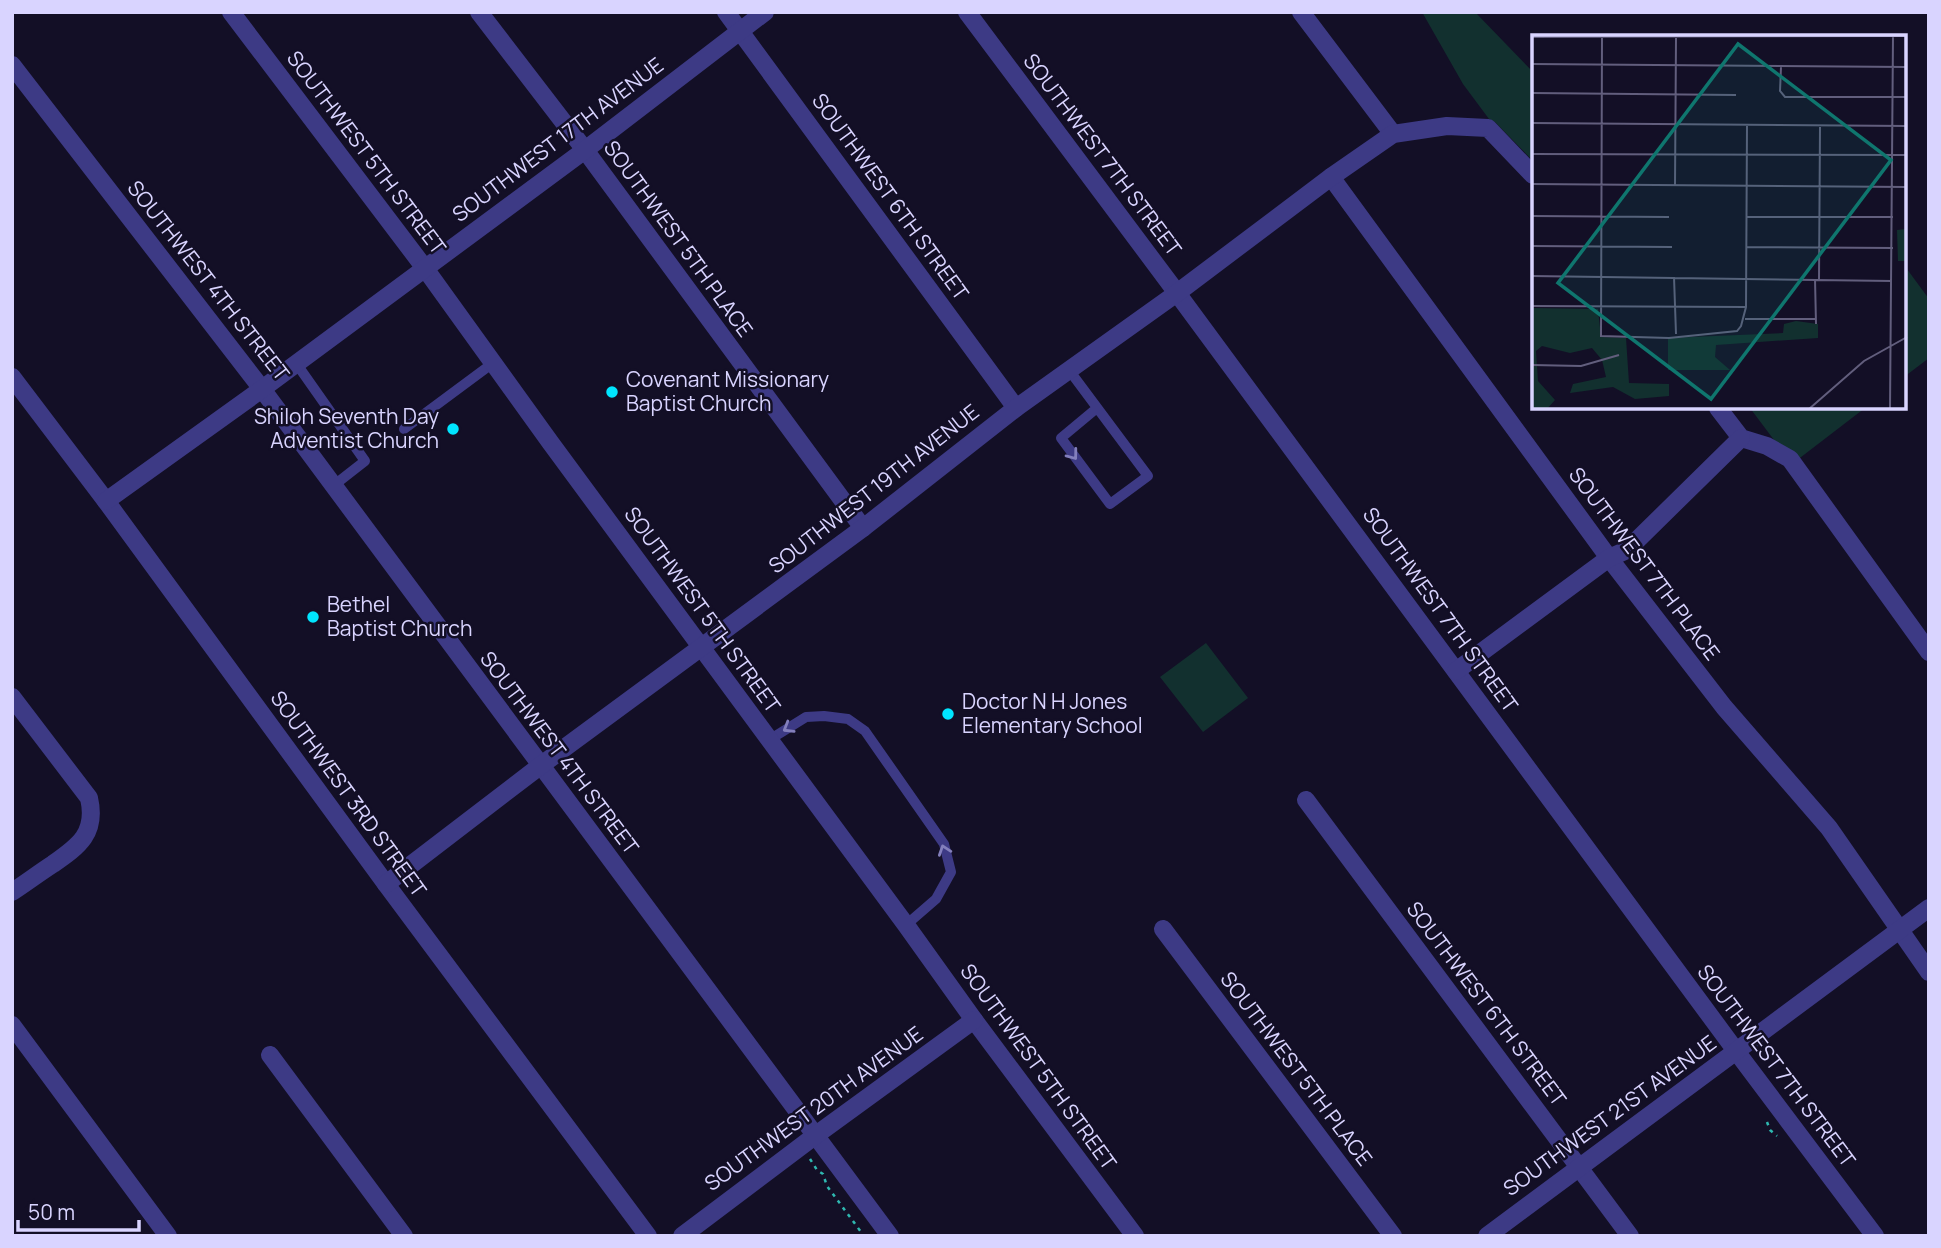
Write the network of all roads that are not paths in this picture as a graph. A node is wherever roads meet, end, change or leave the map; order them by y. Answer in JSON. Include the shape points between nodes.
{"nodes":[{"id":1,"x":231,"y":12,"type":"edge"},
{"id":2,"x":479,"y":12,"type":"edge"},
{"id":3,"x":726,"y":12,"type":"edge"},
{"id":4,"x":765,"y":12,"type":"edge"},
{"id":5,"x":967,"y":12,"type":"edge"},
{"id":6,"x":1301,"y":12,"type":"edge"},
{"id":7,"x":740,"y":31,"type":"junction"},
{"id":8,"x":12,"y":65,"type":"edge"},
{"id":9,"x":1393,"y":134,"type":"junction"},
{"id":10,"x":584,"y":150,"type":"junction"},
{"id":11,"x":1532,"y":174,"type":"edge"},
{"id":12,"x":1331,"y":177,"type":"junction"},
{"id":13,"x":424,"y":267,"type":"junction"},
{"id":14,"x":1177,"y":293,"type":"junction"},
{"id":15,"x":296,"y":363,"type":"junction"},
{"id":16,"x":493,"y":363,"type":"junction"},
{"id":17,"x":1069,"y":370,"type":"junction"},
{"id":18,"x":12,"y":377,"type":"edge"},
{"id":19,"x":262,"y":389,"type":"junction"},
{"id":20,"x":1016,"y":408,"type":"junction"},
{"id":21,"x":1097,"y":408,"type":"junction"},
{"id":22,"x":1720,"y":410,"type":"edge"},
{"id":23,"x":404,"y":429,"type":"dead end"},
{"id":24,"x":1741,"y":438,"type":"junction"},
{"id":25,"x":333,"y":486,"type":"junction"},
{"id":26,"x":106,"y":501,"type":"junction"},
{"id":27,"x":863,"y":528,"type":"junction"},
{"id":28,"x":1609,"y":558,"type":"junction"},
{"id":29,"x":702,"y":648,"type":"junction"},
{"id":30,"x":1929,"y":652,"type":"edge"},
{"id":31,"x":1456,"y":671,"type":"junction"},
{"id":32,"x":12,"y":697,"type":"edge"},
{"id":33,"x":769,"y":740,"type":"junction"},
{"id":34,"x":540,"y":766,"type":"junction"},
{"id":35,"x":1306,"y":800,"type":"dead end"},
{"id":36,"x":386,"y":884,"type":"junction"},
{"id":37,"x":12,"y":892,"type":"edge"},
{"id":38,"x":1929,"y":908,"type":"edge"},
{"id":39,"x":906,"y":925,"type":"junction"},
{"id":40,"x":1163,"y":929,"type":"dead end"},
{"id":41,"x":1899,"y":931,"type":"junction"},
{"id":42,"x":1929,"y":972,"type":"edge"},
{"id":43,"x":974,"y":1020,"type":"junction"},
{"id":44,"x":12,"y":1025,"type":"edge"},
{"id":45,"x":1736,"y":1051,"type":"junction"},
{"id":46,"x":270,"y":1055,"type":"dead end"},
{"id":47,"x":816,"y":1135,"type":"junction"},
{"id":48,"x":1578,"y":1167,"type":"junction"},
{"id":49,"x":168,"y":1236,"type":"edge"},
{"id":50,"x":404,"y":1236,"type":"edge"},
{"id":51,"x":649,"y":1236,"type":"edge"},
{"id":52,"x":682,"y":1236,"type":"edge"},
{"id":53,"x":890,"y":1236,"type":"edge"},
{"id":54,"x":1135,"y":1236,"type":"edge"},
{"id":55,"x":1393,"y":1236,"type":"edge"},
{"id":56,"x":1487,"y":1236,"type":"edge"},
{"id":57,"x":1630,"y":1236,"type":"edge"},
{"id":58,"x":1875,"y":1236,"type":"edge"}],
"edges":[{"from":1,"to":13,"type":"street","name":"SOUTHWEST 5TH STREET"},
{"from":2,"to":10,"type":"street","name":"SOUTHWEST 5TH PLACE"},
{"from":3,"to":7,"type":"street","name":"SOUTHWEST 6TH STREET"},
{"from":4,"to":7,"type":"street","name":"SOUTHWEST 17TH AVENUE"},
{"from":5,"to":14,"type":"street","name":"SOUTHWEST 7TH STREET"},
{"from":6,"to":9,"type":"street"},
{"from":7,"to":10,"type":"street","name":"SOUTHWEST 17TH AVENUE"},
{"from":7,"to":20,"type":"street","name":"SOUTHWEST 6TH STREET"},
{"from":8,"to":19,"type":"street","name":"SOUTHWEST 4TH STREET"},
{"from":9,"to":11,"type":"street","via":[[1447,126],[1488,128]]},
{"from":9,"to":12,"type":"street","name":"SOUTHWEST 19TH AVENUE"},
{"from":10,"to":13,"type":"street","name":"SOUTHWEST 17TH AVENUE"},
{"from":10,"to":27,"type":"street","name":"SOUTHWEST 5TH PLACE"},
{"from":12,"to":14,"type":"street","name":"SOUTHWEST 19TH AVENUE"},
{"from":12,"to":28,"type":"street","name":"SOUTHWEST 7TH PLACE"},
{"from":13,"to":15,"type":"street","name":"SOUTHWEST 17TH AVENUE"},
{"from":13,"to":16,"type":"street","name":"SOUTHWEST 5TH STREET"},
{"from":14,"to":17,"type":"street","name":"SOUTHWEST 19TH AVENUE"},
{"from":14,"to":31,"type":"street","name":"SOUTHWEST 7TH STREET"},
{"from":15,"to":19,"type":"street","name":"SOUTHWEST 17TH AVENUE"},
{"from":15,"to":25,"type":"lane","via":[[365,461]]},
{"from":16,"to":23,"type":"lane"},
{"from":16,"to":29,"type":"street","name":"SOUTHWEST 5TH STREET"},
{"from":17,"to":20,"type":"street","name":"SOUTHWEST 19TH AVENUE"},
{"from":17,"to":21,"type":"lane"},
{"from":18,"to":26,"type":"street","name":"SOUTHWEST 3RD STREET"},
{"from":19,"to":25,"type":"street","name":"SOUTHWEST 4TH STREET"},
{"from":19,"to":26,"type":"street","name":"SOUTHWEST 17TH AVENUE"},
{"from":20,"to":27,"type":"street","name":"SOUTHWEST 19TH AVENUE"},
{"from":21,"to":21,"type":"lane","one_way":true,"via":[[1061,438],[1110,504],[1147,476]]},
{"from":22,"to":24,"type":"street"},
{"from":24,"to":28,"type":"street","via":[[1627,550]]},
{"from":24,"to":30,"type":"street","via":[[1790,458]]},
{"from":25,"to":34,"type":"street","name":"SOUTHWEST 4TH STREET"},
{"from":26,"to":36,"type":"street","name":"SOUTHWEST 3RD STREET"},
{"from":27,"to":29,"type":"street","name":"SOUTHWEST 19TH AVENUE"},
{"from":28,"to":31,"type":"street"},
{"from":28,"to":41,"type":"street","name":"SOUTHWEST 7TH PLACE","via":[[1724,707],[1829,828]]},
{"from":29,"to":33,"type":"street","name":"SOUTHWEST 5TH STREET"},
{"from":29,"to":34,"type":"street","name":"SOUTHWEST 19TH AVENUE"},
{"from":31,"to":45,"type":"street","name":"SOUTHWEST 7TH STREET"},
{"from":32,"to":37,"type":"street","via":[[89,798],[92,812],[89,829],[78,846]]},
{"from":33,"to":39,"type":"street","name":"SOUTHWEST 5TH STREET"},
{"from":39,"to":33,"type":"lane","one_way":true,"via":[[936,899],[950,872],[944,844],[865,731],[848,719],[806,717]]},
{"from":34,"to":36,"type":"street","name":"SOUTHWEST 19TH AVENUE"},
{"from":34,"to":47,"type":"street","name":"SOUTHWEST 4TH STREET"},
{"from":35,"to":48,"type":"street","name":"SOUTHWEST 6TH STREET"},
{"from":36,"to":51,"type":"street","name":"SOUTHWEST 3RD STREET"},
{"from":38,"to":41,"type":"street","name":"SOUTHWEST 21ST AVENUE"},
{"from":39,"to":43,"type":"street","name":"SOUTHWEST 5TH STREET"},
{"from":40,"to":55,"type":"street","name":"SOUTHWEST 5TH PLACE"},
{"from":41,"to":42,"type":"street","name":"SOUTHWEST 7TH PLACE"},
{"from":41,"to":45,"type":"street","name":"SOUTHWEST 21ST AVENUE"},
{"from":43,"to":47,"type":"street","name":"SOUTHWEST 20TH AVENUE"},
{"from":43,"to":54,"type":"street","name":"SOUTHWEST 5TH STREET"},
{"from":44,"to":49,"type":"street"},
{"from":45,"to":48,"type":"street","name":"SOUTHWEST 21ST AVENUE"},
{"from":45,"to":58,"type":"street","name":"SOUTHWEST 7TH STREET"},
{"from":46,"to":50,"type":"street"},
{"from":47,"to":52,"type":"street","name":"SOUTHWEST 20TH AVENUE"},
{"from":47,"to":53,"type":"street","name":"SOUTHWEST 4TH STREET"},
{"from":48,"to":56,"type":"street","name":"SOUTHWEST 21ST AVENUE"},
{"from":48,"to":57,"type":"street","name":"SOUTHWEST 6TH STREET"}]}
